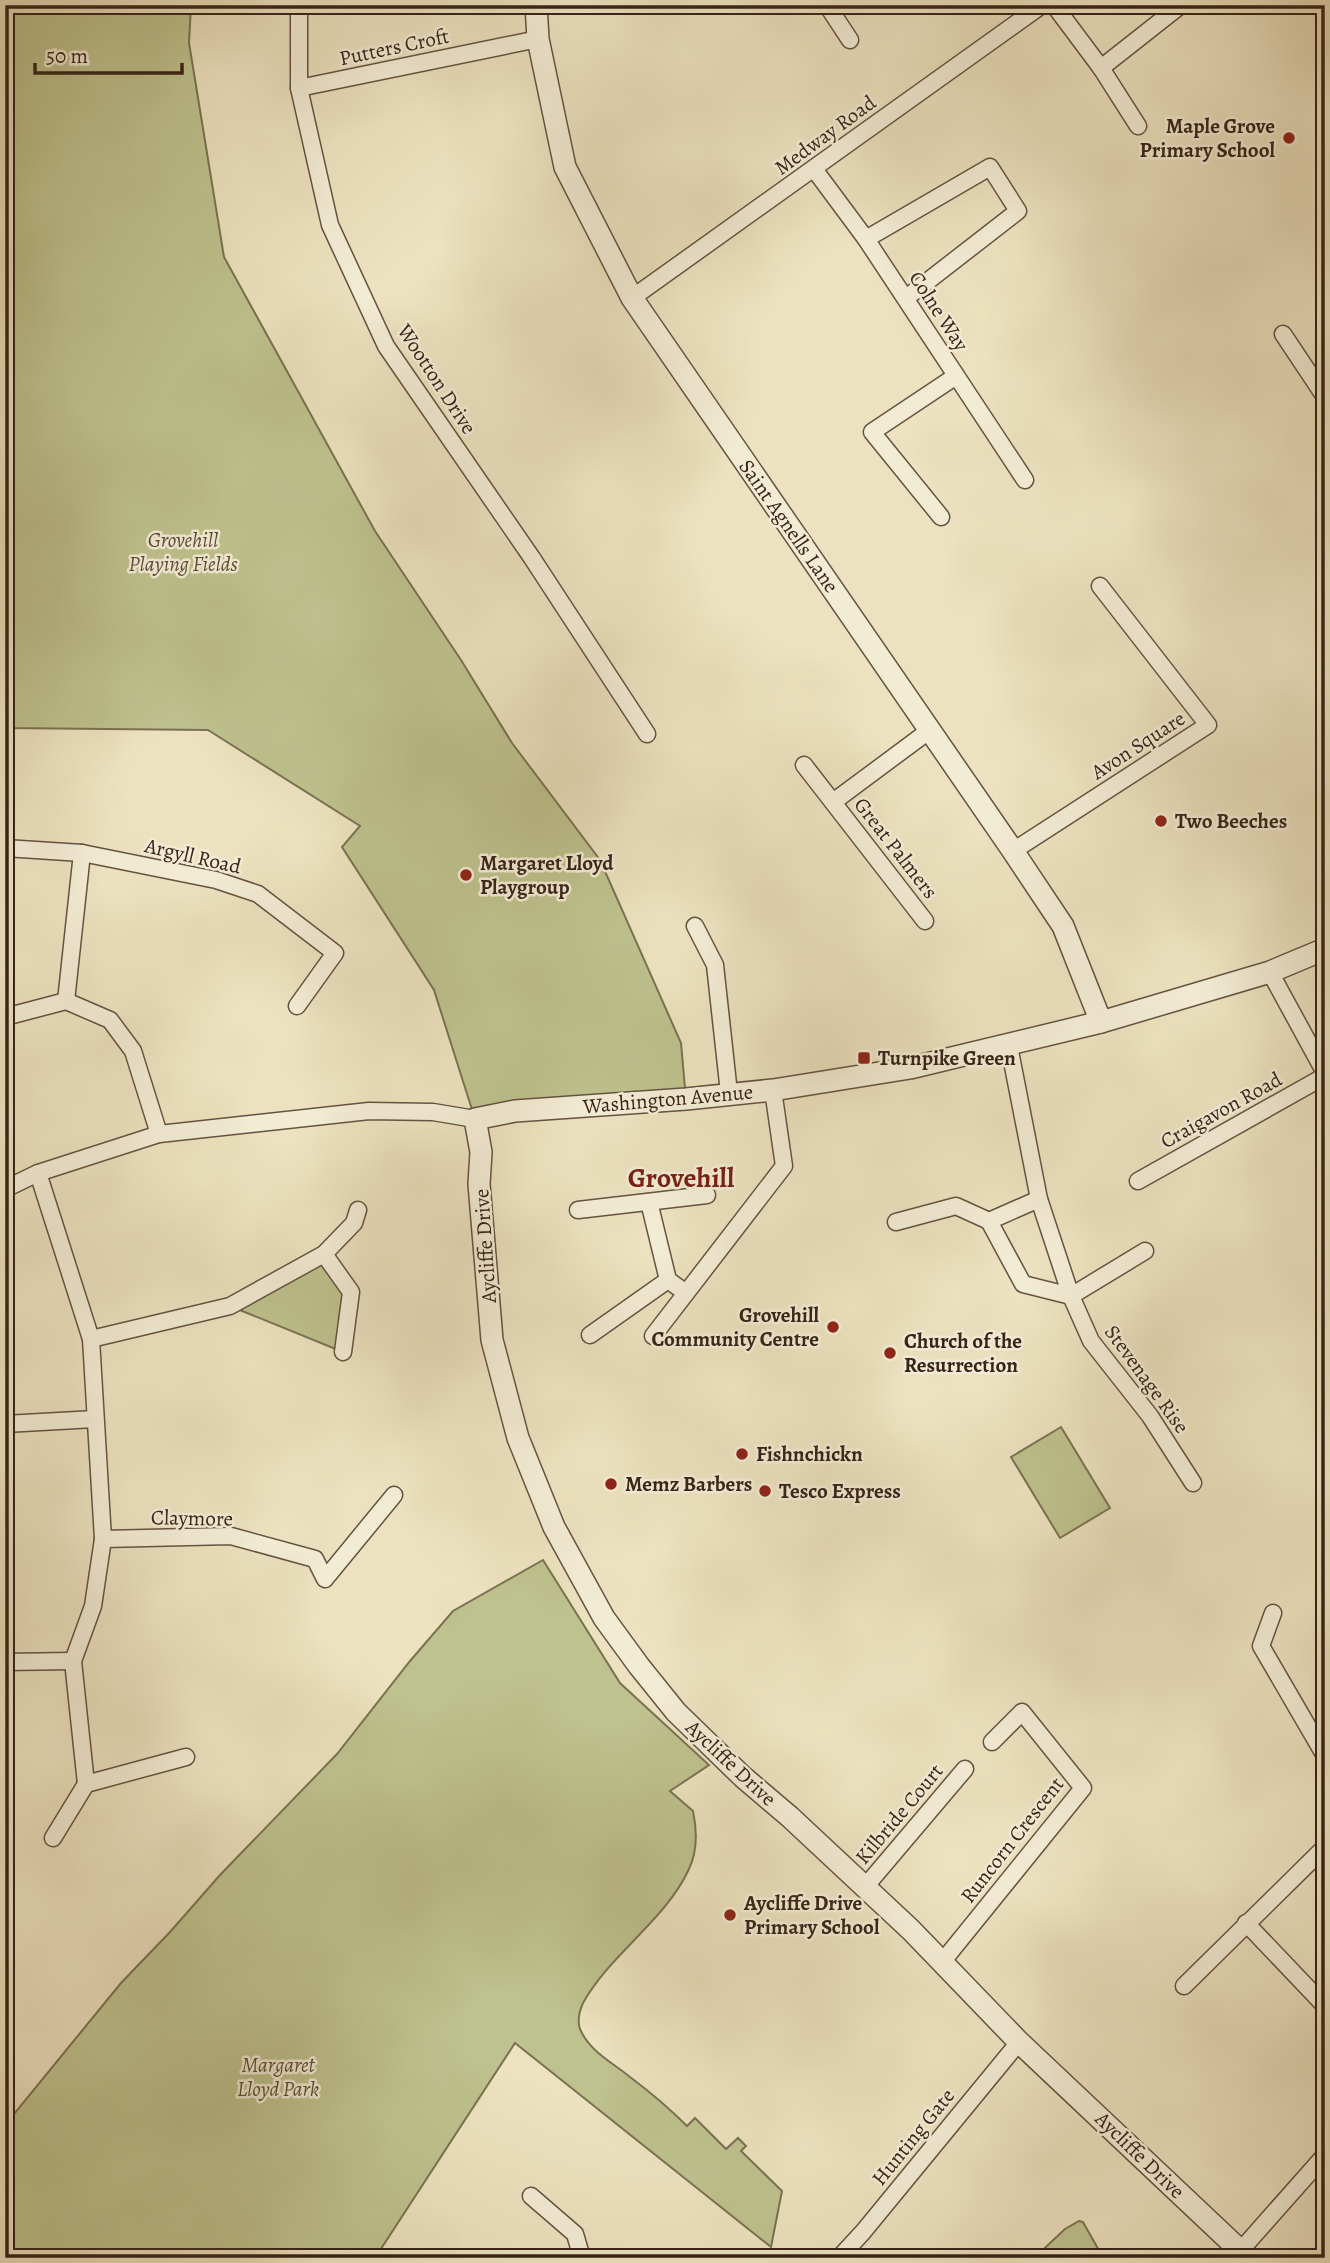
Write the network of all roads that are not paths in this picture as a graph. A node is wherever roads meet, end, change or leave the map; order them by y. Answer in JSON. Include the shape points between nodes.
{"nodes":[{"id":1,"x":299,"y":5,"type":"edge"},
{"id":2,"x":536,"y":5,"type":"edge"},
{"id":3,"x":827,"y":5,"type":"edge"},
{"id":4,"x":1042,"y":5,"type":"edge"},
{"id":5,"x":1054,"y":5,"type":"edge"},
{"id":6,"x":1181,"y":5,"type":"edge"},
{"id":7,"x":538,"y":39,"type":"junction"},
{"id":8,"x":849,"y":40,"type":"dead end"},
{"id":9,"x":1101,"y":68,"type":"junction"},
{"id":10,"x":299,"y":88,"type":"junction"},
{"id":11,"x":1138,"y":126,"type":"dead end"},
{"id":12,"x":814,"y":169,"type":"junction"},
{"id":13,"x":866,"y":239,"type":"junction"},
{"id":14,"x":632,"y":298,"type":"junction"},
{"id":15,"x":906,"y":298,"type":"junction"},
{"id":16,"x":1283,"y":334,"type":"dead end"},
{"id":17,"x":956,"y":376,"type":"junction"},
{"id":18,"x":1325,"y":397,"type":"edge"},
{"id":19,"x":1025,"y":480,"type":"dead end"},
{"id":20,"x":941,"y":517,"type":"dead end"},
{"id":21,"x":1100,"y":586,"type":"dead end"},
{"id":22,"x":930,"y":730,"type":"junction"},
{"id":23,"x":647,"y":734,"type":"dead end"},
{"id":24,"x":804,"y":765,"type":"dead end"},
{"id":25,"x":833,"y":802,"type":"junction"},
{"id":26,"x":5,"y":848,"type":"edge"},
{"id":27,"x":1013,"y":851,"type":"junction"},
{"id":28,"x":82,"y":853,"type":"junction"},
{"id":29,"x":925,"y":921,"type":"dead end"},
{"id":30,"x":695,"y":926,"type":"dead end"},
{"id":31,"x":1325,"y":949,"type":"edge"},
{"id":32,"x":1270,"y":972,"type":"junction"},
{"id":33,"x":66,"y":1001,"type":"junction"},
{"id":34,"x":297,"y":1006,"type":"dead end"},
{"id":35,"x":5,"y":1017,"type":"edge"},
{"id":36,"x":1101,"y":1022,"type":"junction"},
{"id":37,"x":1009,"y":1046,"type":"junction"},
{"id":38,"x":1325,"y":1075,"type":"edge"},
{"id":39,"x":773,"y":1090,"type":"junction"},
{"id":40,"x":729,"y":1093,"type":"junction"},
{"id":41,"x":475,"y":1119,"type":"junction"},
{"id":42,"x":159,"y":1134,"type":"junction"},
{"id":43,"x":38,"y":1172,"type":"junction"},
{"id":44,"x":1139,"y":1181,"type":"dead end"},
{"id":45,"x":5,"y":1189,"type":"edge"},
{"id":46,"x":707,"y":1195,"type":"dead end"},
{"id":47,"x":1039,"y":1199,"type":"junction"},
{"id":48,"x":649,"y":1202,"type":"junction"},
{"id":49,"x":358,"y":1210,"type":"dead end"},
{"id":50,"x":578,"y":1210,"type":"dead end"},
{"id":51,"x":989,"y":1221,"type":"junction"},
{"id":52,"x":896,"y":1222,"type":"dead end"},
{"id":53,"x":1145,"y":1251,"type":"dead end"},
{"id":54,"x":324,"y":1254,"type":"junction"},
{"id":55,"x":668,"y":1280,"type":"junction"},
{"id":56,"x":686,"y":1293,"type":"junction"},
{"id":57,"x":1071,"y":1296,"type":"junction"},
{"id":58,"x":590,"y":1335,"type":"dead end"},
{"id":59,"x":653,"y":1336,"type":"dead end"},
{"id":60,"x":91,"y":1339,"type":"junction"},
{"id":61,"x":343,"y":1352,"type":"dead end"},
{"id":62,"x":95,"y":1419,"type":"junction"},
{"id":63,"x":5,"y":1424,"type":"edge"},
{"id":64,"x":1193,"y":1483,"type":"dead end"},
{"id":65,"x":394,"y":1495,"type":"dead end"},
{"id":66,"x":103,"y":1539,"type":"junction"},
{"id":67,"x":1273,"y":1613,"type":"dead end"},
{"id":68,"x":73,"y":1661,"type":"junction"},
{"id":69,"x":5,"y":1662,"type":"edge"},
{"id":70,"x":992,"y":1742,"type":"dead end"},
{"id":71,"x":1325,"y":1756,"type":"edge"},
{"id":72,"x":186,"y":1757,"type":"dead end"},
{"id":73,"x":965,"y":1769,"type":"dead end"},
{"id":74,"x":86,"y":1784,"type":"junction"},
{"id":75,"x":53,"y":1838,"type":"dead end"},
{"id":76,"x":1325,"y":1847,"type":"edge"},
{"id":77,"x":865,"y":1887,"type":"junction"},
{"id":78,"x":1246,"y":1923,"type":"junction"},
{"id":79,"x":943,"y":1961,"type":"junction"},
{"id":80,"x":1184,"y":1986,"type":"dead end"},
{"id":81,"x":1325,"y":2006,"type":"edge"},
{"id":82,"x":1019,"y":2042,"type":"junction"},
{"id":83,"x":1324,"y":2158,"type":"edge"},
{"id":84,"x":531,"y":2196,"type":"dead end"},
{"id":85,"x":1244,"y":2254,"type":"edge"},
{"id":86,"x":582,"y":2258,"type":"edge"},
{"id":87,"x":839,"y":2258,"type":"edge"}],
"edges":[{"from":1,"to":10,"type":"street","name":"Wootton Drive"},
{"from":2,"to":7,"type":"street","name":"Saint Agnells Lane"},
{"from":3,"to":8,"type":"street"},
{"from":4,"to":12,"type":"street","name":"Medway Road"},
{"from":5,"to":9,"type":"street"},
{"from":6,"to":9,"type":"street"},
{"from":7,"to":10,"type":"street","name":"Putters Croft"},
{"from":7,"to":14,"type":"street","name":"Saint Agnells Lane","via":[[565,167]]},
{"from":9,"to":11,"type":"street"},
{"from":10,"to":23,"type":"street","name":"Wootton Drive","via":[[330,225],[386,346]]},
{"from":12,"to":13,"type":"street","name":"Colne Way"},
{"from":12,"to":14,"type":"street","name":"Medway Road"},
{"from":13,"to":15,"type":"street","name":"Colne Way"},
{"from":13,"to":15,"type":"street","via":[[990,167],[1018,211]]},
{"from":14,"to":22,"type":"street","name":"Saint Agnells Lane"},
{"from":15,"to":17,"type":"street","name":"Colne Way"},
{"from":16,"to":18,"type":"street"},
{"from":17,"to":19,"type":"street","name":"Colne Way"},
{"from":17,"to":20,"type":"street","via":[[872,432]]},
{"from":21,"to":27,"type":"street","name":"Avon Square","via":[[1208,725]]},
{"from":22,"to":25,"type":"street","name":"Great Palmers"},
{"from":22,"to":27,"type":"street","name":"Saint Agnells Lane"},
{"from":24,"to":25,"type":"street","name":"Great Palmers"},
{"from":25,"to":29,"type":"street","name":"Great Palmers"},
{"from":26,"to":28,"type":"street","name":"Argyll Road"},
{"from":27,"to":36,"type":"street","name":"Saint Agnells Lane","via":[[1063,926]]},
{"from":28,"to":33,"type":"street"},
{"from":28,"to":34,"type":"street","name":"Argyll Road","via":[[216,880],[258,894],[335,953]]},
{"from":30,"to":40,"type":"street","via":[[715,965]]},
{"from":31,"to":32,"type":"street","name":"Washington Avenue"},
{"from":32,"to":36,"type":"street","name":"Washington Avenue"},
{"from":32,"to":38,"type":"street","name":"Craigavon Road"},
{"from":33,"to":35,"type":"street"},
{"from":33,"to":42,"type":"street","via":[[110,1020],[133,1051]]},
{"from":36,"to":37,"type":"street","name":"Washington Avenue"},
{"from":37,"to":39,"type":"street","name":"Washington Avenue"},
{"from":37,"to":47,"type":"street","name":"Stevenage Rise"},
{"from":38,"to":44,"type":"street","name":"Craigavon Road"},
{"from":39,"to":40,"type":"street","name":"Washington Avenue"},
{"from":39,"to":56,"type":"street","via":[[784,1166]]},
{"from":40,"to":41,"type":"street","name":"Washington Avenue","via":[[514,1111]]},
{"from":41,"to":42,"type":"street","name":"Washington Avenue","via":[[433,1112],[369,1111]]},
{"from":41,"to":77,"type":"street","name":"Aycliffe Drive","via":[[492,1340],[518,1438],[554,1527],[604,1618],[677,1712]]},
{"from":42,"to":43,"type":"street","name":"Washington Avenue"},
{"from":43,"to":45,"type":"street","name":"Washington Avenue"},
{"from":43,"to":60,"type":"street"},
{"from":46,"to":48,"type":"street"},
{"from":47,"to":51,"type":"street"},
{"from":47,"to":57,"type":"street","name":"Stevenage Rise"},
{"from":48,"to":50,"type":"street"},
{"from":48,"to":55,"type":"street"},
{"from":49,"to":54,"type":"street","via":[[354,1223]]},
{"from":51,"to":52,"type":"street","via":[[956,1206]]},
{"from":51,"to":57,"type":"street","via":[[1023,1284]]},
{"from":53,"to":57,"type":"street"},
{"from":54,"to":60,"type":"street","via":[[230,1306]]},
{"from":54,"to":61,"type":"street","via":[[351,1292]]},
{"from":55,"to":56,"type":"street"},
{"from":55,"to":58,"type":"street"},
{"from":56,"to":59,"type":"street"},
{"from":57,"to":64,"type":"street","name":"Stevenage Rise","via":[[1091,1341],[1150,1416]]},
{"from":60,"to":62,"type":"street"},
{"from":62,"to":63,"type":"street"},
{"from":62,"to":66,"type":"street"},
{"from":65,"to":66,"type":"street","name":"Claymore","via":[[325,1579],[315,1559],[231,1536]]},
{"from":66,"to":68,"type":"street","via":[[93,1606]]},
{"from":67,"to":71,"type":"street","via":[[1261,1646]]},
{"from":68,"to":69,"type":"street"},
{"from":68,"to":74,"type":"street"},
{"from":70,"to":79,"type":"street","name":"Runcorn Crescent","via":[[1021,1712],[1083,1788]]},
{"from":72,"to":74,"type":"street"},
{"from":73,"to":77,"type":"street","name":"Kilbride Court"},
{"from":74,"to":75,"type":"street"},
{"from":76,"to":78,"type":"street"},
{"from":77,"to":79,"type":"street","name":"Aycliffe Drive"},
{"from":78,"to":80,"type":"street"},
{"from":78,"to":81,"type":"street"},
{"from":79,"to":82,"type":"street","name":"Aycliffe Drive"},
{"from":82,"to":85,"type":"street","name":"Aycliffe Drive"},
{"from":82,"to":87,"type":"street","name":"Hunting Gate"},
{"from":83,"to":85,"type":"street"},
{"from":84,"to":86,"type":"street","via":[[575,2234]]}]}
